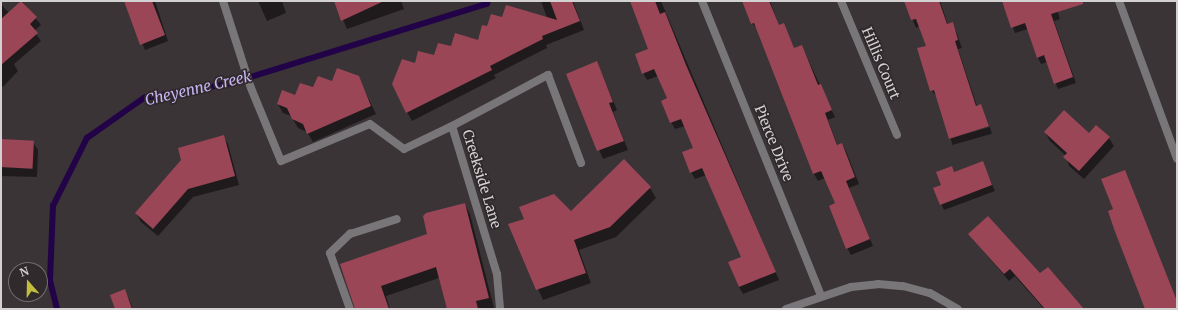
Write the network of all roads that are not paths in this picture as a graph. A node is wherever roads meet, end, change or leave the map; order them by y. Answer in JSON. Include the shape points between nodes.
{"nodes":[{"id":1,"x":223,"y":1,"type":"edge"},
{"id":2,"x":702,"y":1,"type":"edge"},
{"id":3,"x":841,"y":1,"type":"edge"},
{"id":4,"x":1119,"y":1,"type":"edge"},
{"id":5,"x":452,"y":126,"type":"junction"},
{"id":6,"x":897,"y":135,"type":"dead end"},
{"id":7,"x":1177,"y":159,"type":"edge"},
{"id":8,"x":581,"y":163,"type":"dead end"},
{"id":9,"x":397,"y":219,"type":"dead end"},
{"id":10,"x":821,"y":295,"type":"junction"},
{"id":11,"x":350,"y":309,"type":"edge"},
{"id":12,"x":500,"y":309,"type":"edge"},
{"id":13,"x":786,"y":309,"type":"edge"},
{"id":14,"x":958,"y":309,"type":"edge"}],
"edges":[{"from":1,"to":5,"type":"street","name":"Creekside Lane","via":[[251,88],[281,162],[370,124],[404,150]]},
{"from":2,"to":10,"type":"street","name":"Pierce Drive"},
{"from":3,"to":6,"type":"street","name":"Hillis Court"},
{"from":4,"to":7,"type":"street"},
{"from":5,"to":8,"type":"street","via":[[548,75]]},
{"from":5,"to":12,"type":"street","name":"Creekside Lane","via":[[497,274]]},
{"from":9,"to":11,"type":"street","via":[[350,234],[330,253]]},
{"from":10,"to":13,"type":"street"},
{"from":10,"to":14,"type":"street","via":[[851,287],[878,284],[903,286],[930,293]]}]}
